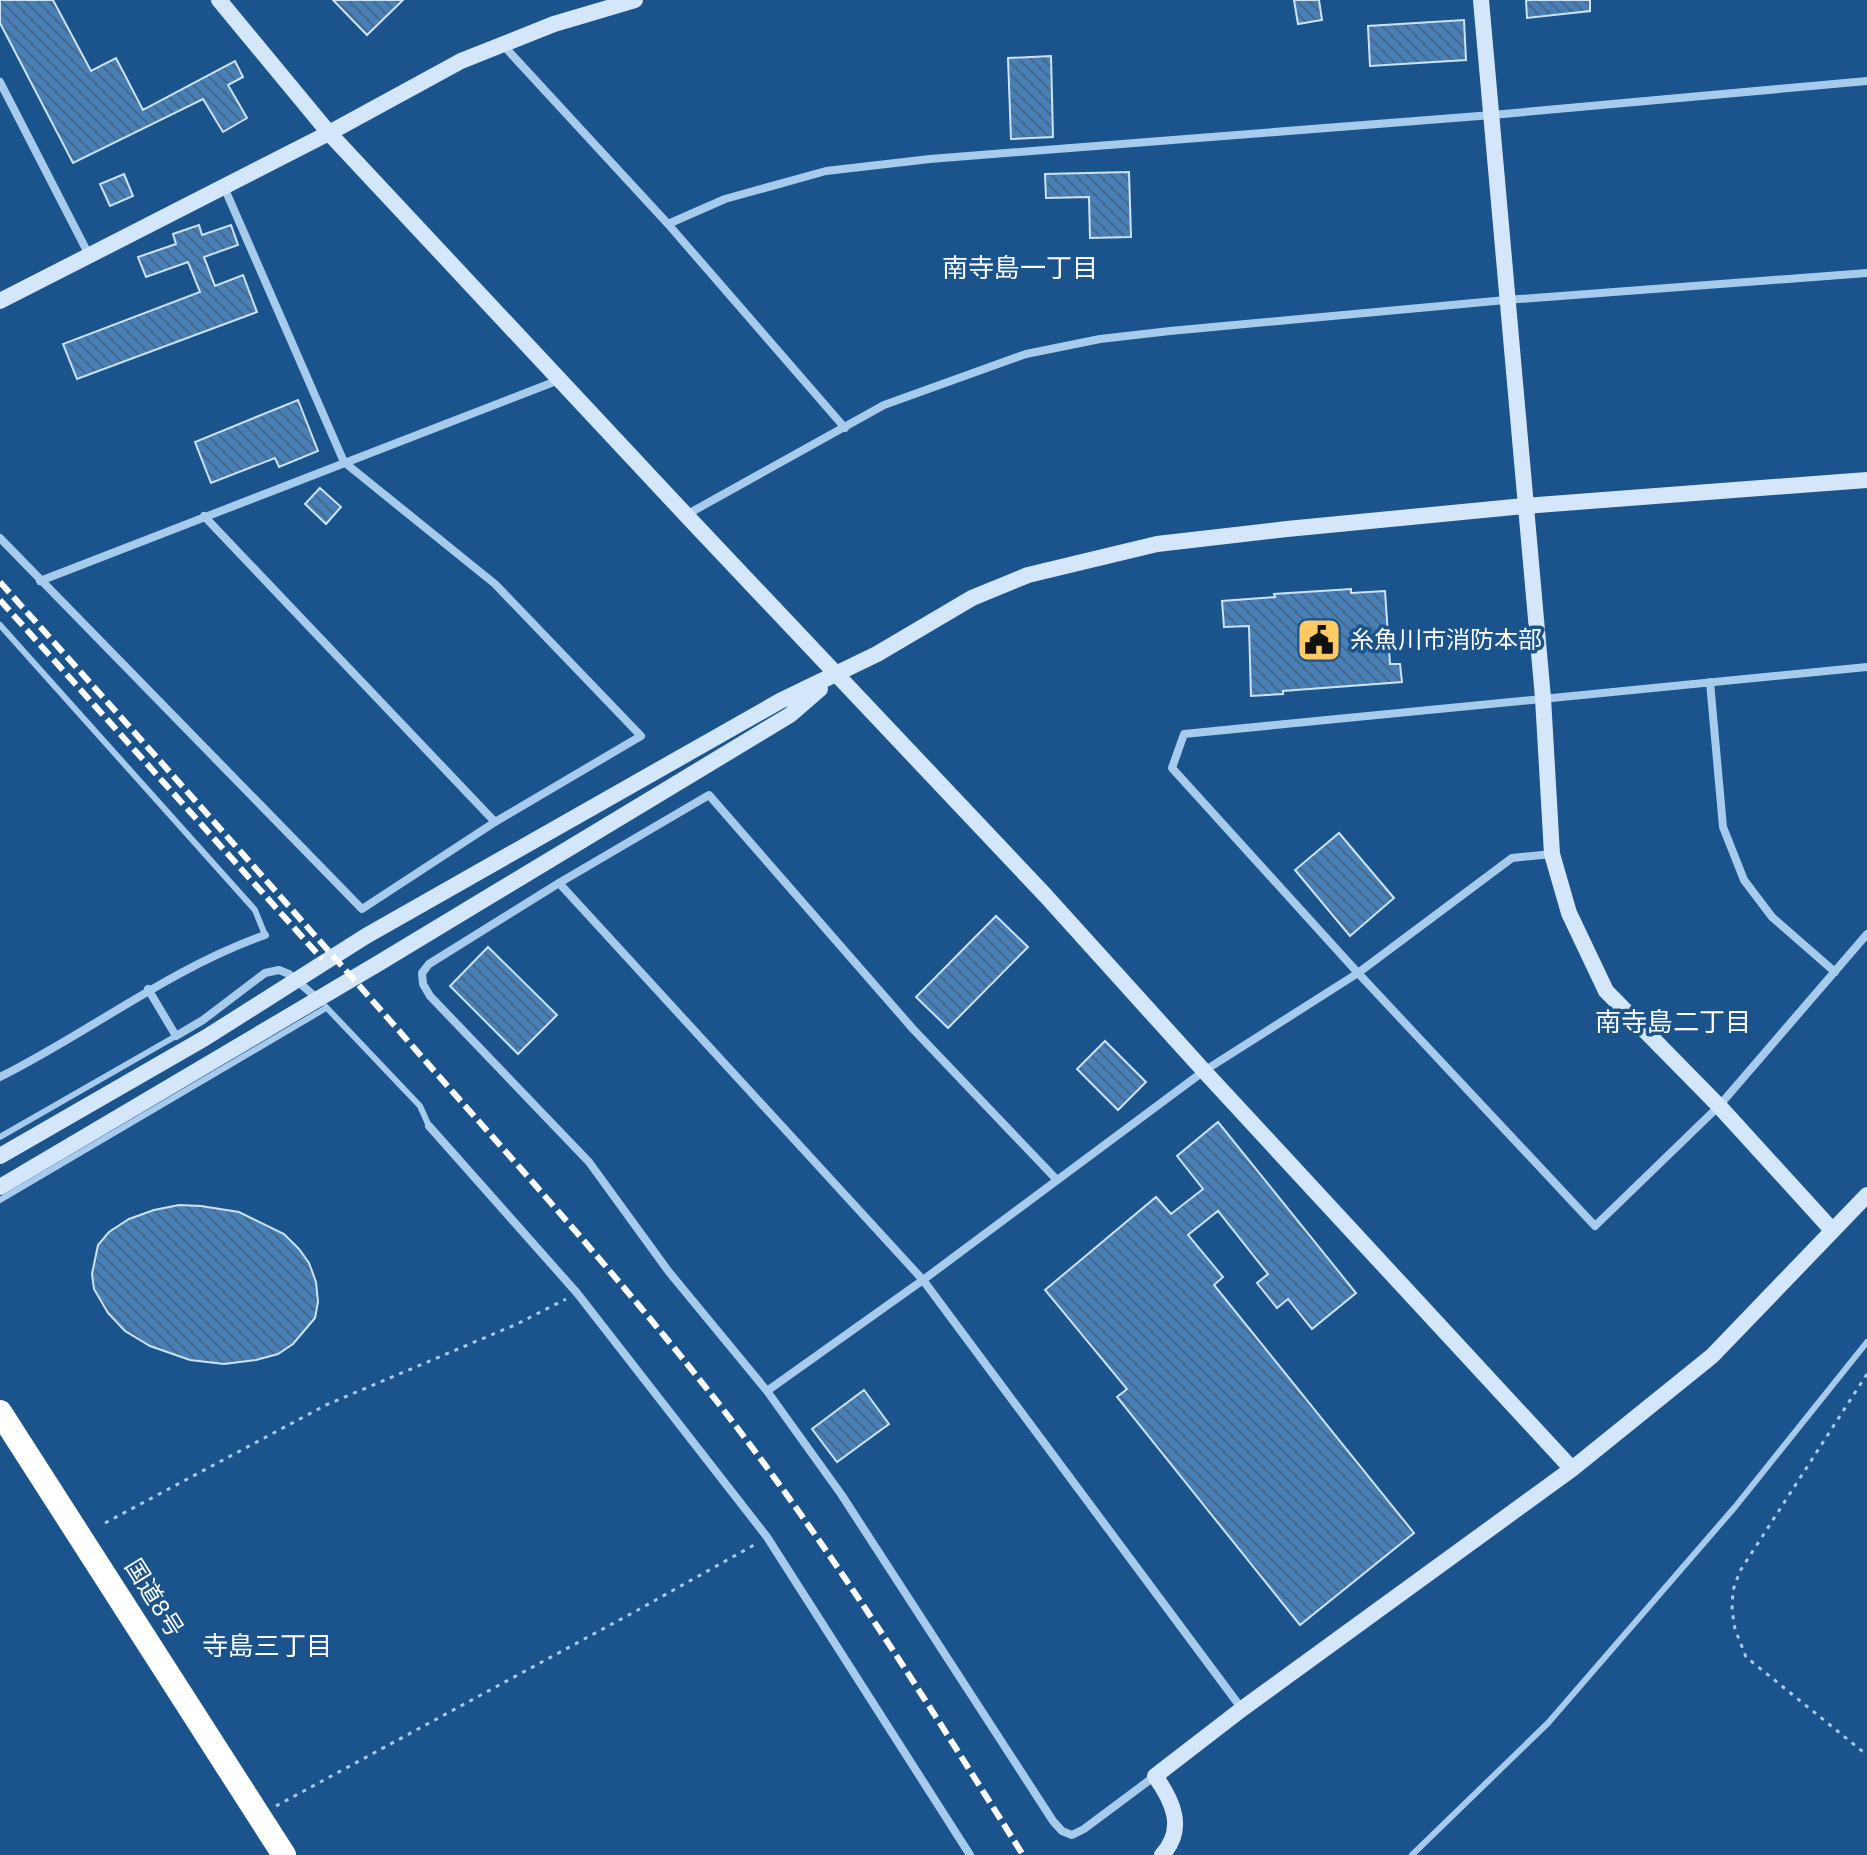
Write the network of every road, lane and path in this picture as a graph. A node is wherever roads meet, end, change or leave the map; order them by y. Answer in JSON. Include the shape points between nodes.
{"nodes":[{"id":1,"x":219,"y":0,"type":"edge"},
{"id":2,"x":635,"y":0,"type":"edge"},
{"id":3,"x":1481,"y":0,"type":"edge"},
{"id":4,"x":502,"y":44,"type":"junction"},
{"id":5,"x":1867,"y":81,"type":"edge"},
{"id":6,"x":0,"y":82,"type":"edge"},
{"id":7,"x":1492,"y":115,"type":"junction"},
{"id":8,"x":329,"y":133,"type":"junction"},
{"id":9,"x":224,"y":187,"type":"junction"},
{"id":10,"x":668,"y":224,"type":"junction"},
{"id":11,"x":89,"y":256,"type":"junction"},
{"id":12,"x":1867,"y":273,"type":"edge"},
{"id":13,"x":1506,"y":300,"type":"junction"},
{"id":14,"x":0,"y":301,"type":"edge"},
{"id":15,"x":559,"y":380,"type":"junction"},
{"id":16,"x":845,"y":428,"type":"junction"},
{"id":17,"x":344,"y":462,"type":"junction"},
{"id":18,"x":1867,"y":480,"type":"edge"},
{"id":19,"x":1524,"y":506,"type":"junction"},
{"id":20,"x":686,"y":515,"type":"junction"},
{"id":21,"x":204,"y":516,"type":"junction"},
{"id":22,"x":0,"y":538,"type":"edge"},
{"id":23,"x":40,"y":581,"type":"junction"},
{"id":24,"x":0,"y":625,"type":"edge"},
{"id":25,"x":1867,"y":667,"type":"edge"},
{"id":26,"x":837,"y":675,"type":"junction"},
{"id":27,"x":1710,"y":682,"type":"junction"},
{"id":28,"x":1543,"y":698,"type":"junction"},
{"id":29,"x":495,"y":822,"type":"junction"},
{"id":30,"x":1552,"y":854,"type":"junction"},
{"id":31,"x":559,"y":883,"type":"junction"},
{"id":32,"x":1867,"y":934,"type":"edge"},
{"id":33,"x":265,"y":935,"type":"joint"},
{"id":34,"x":1835,"y":972,"type":"junction"},
{"id":35,"x":1358,"y":973,"type":"junction"},
{"id":36,"x":297,"y":979,"type":"junction"},
{"id":37,"x":148,"y":989,"type":"junction"},
{"id":38,"x":322,"y":1003,"type":"junction"},
{"id":39,"x":176,"y":1036,"type":"junction"},
{"id":40,"x":1204,"y":1071,"type":"junction"},
{"id":41,"x":0,"y":1077,"type":"edge"},
{"id":42,"x":1719,"y":1106,"type":"junction"},
{"id":43,"x":429,"y":1126,"type":"joint"},
{"id":44,"x":0,"y":1137,"type":"edge"},
{"id":45,"x":0,"y":1156,"type":"edge"},
{"id":46,"x":1057,"y":1180,"type":"junction"},
{"id":47,"x":0,"y":1187,"type":"edge"},
{"id":48,"x":1867,"y":1195,"type":"edge"},
{"id":49,"x":0,"y":1200,"type":"edge"},
{"id":50,"x":1832,"y":1230,"type":"junction"},
{"id":51,"x":923,"y":1280,"type":"junction"},
{"id":52,"x":577,"y":1293,"type":"junction"},
{"id":53,"x":1867,"y":1342,"type":"edge"},
{"id":54,"x":1867,"y":1374,"type":"edge"},
{"id":55,"x":767,"y":1391,"type":"junction"},
{"id":56,"x":0,"y":1412,"type":"edge"},
{"id":57,"x":1572,"y":1469,"type":"junction"},
{"id":58,"x":105,"y":1523,"type":"dead end"},
{"id":59,"x":767,"y":1537,"type":"junction"},
{"id":60,"x":1242,"y":1709,"type":"junction"},
{"id":61,"x":1867,"y":1755,"type":"edge"},
{"id":62,"x":1155,"y":1776,"type":"junction"},
{"id":63,"x":259,"y":1816,"type":"junction"},
{"id":64,"x":1170,"y":1852,"type":"edge"},
{"id":65,"x":284,"y":1855,"type":"edge"},
{"id":66,"x":970,"y":1855,"type":"edge"},
{"id":67,"x":1412,"y":1855,"type":"edge"}],
"edges":[{"from":1,"to":8,"type":"street"},
{"from":2,"to":4,"type":"street"},
{"from":3,"to":7,"type":"street"},
{"from":4,"to":8,"type":"street"},
{"from":4,"to":10,"type":"street"},
{"from":5,"to":7,"type":"street"},
{"from":6,"to":11,"type":"street"},
{"from":7,"to":10,"type":"street","via":[[826,171],[725,199]]},
{"from":7,"to":13,"type":"street"},
{"from":8,"to":9,"type":"street"},
{"from":8,"to":15,"type":"street"},
{"from":9,"to":11,"type":"street"},
{"from":9,"to":17,"type":"street"},
{"from":10,"to":16,"type":"street"},
{"from":11,"to":14,"type":"street"},
{"from":12,"to":13,"type":"street"},
{"from":13,"to":16,"type":"street","via":[[1100,339],[1026,354],[884,405]]},
{"from":13,"to":19,"type":"street"},
{"from":15,"to":17,"type":"street"},
{"from":15,"to":20,"type":"street"},
{"from":16,"to":20,"type":"street"},
{"from":17,"to":21,"type":"street"},
{"from":17,"to":29,"type":"street","via":[[495,584],[641,736]]},
{"from":18,"to":19,"type":"street"},
{"from":19,"to":26,"type":"street","via":[[1157,544],[1075,562],[972,598]]},
{"from":19,"to":28,"type":"street"},
{"from":20,"to":26,"type":"street"},
{"from":21,"to":23,"type":"street"},
{"from":21,"to":29,"type":"street"},
{"from":22,"to":23,"type":"street"},
{"from":23,"to":29,"type":"street","via":[[362,909]]},
{"from":24,"to":33,"type":"lane","via":[[255,910]]},
{"from":25,"to":27,"type":"street"},
{"from":26,"to":36,"type":"street","via":[[780,701]]},
{"from":26,"to":38,"type":"street","via":[[790,715]]},
{"from":26,"to":40,"type":"street"},
{"from":27,"to":28,"type":"street"},
{"from":27,"to":34,"type":"street","via":[[1723,827],[1744,880],[1772,917]]},
{"from":28,"to":30,"type":"street"},
{"from":28,"to":35,"type":"street","via":[[1184,734],[1172,768]]},
{"from":30,"to":35,"type":"street","via":[[1512,858]]},
{"from":30,"to":42,"type":"street","via":[[1569,913],[1606,991]]},
{"from":31,"to":46,"type":"street","via":[[709,795],[913,1029]]},
{"from":31,"to":51,"type":"street"},
{"from":31,"to":55,"type":"street","via":[[429,964],[422,973],[423,984],[589,1162],[669,1272]]},
{"from":32,"to":34,"type":"street"},
{"from":33,"to":37,"type":"street"},
{"from":34,"to":42,"type":"street"},
{"from":35,"to":40,"type":"street"},
{"from":35,"to":42,"type":"street","via":[[1595,1226]]},
{"from":36,"to":38,"type":"street"},
{"from":36,"to":39,"type":"street","via":[[279,970],[265,973]]},
{"from":36,"to":45,"type":"street"},
{"from":37,"to":39,"type":"street"},
{"from":37,"to":41,"type":"street"},
{"from":38,"to":43,"type":"lane","via":[[420,1106]]},
{"from":38,"to":47,"type":"street"},
{"from":38,"to":49,"type":"lane"},
{"from":39,"to":44,"type":"lane"},
{"from":40,"to":46,"type":"street"},
{"from":40,"to":57,"type":"street"},
{"from":42,"to":50,"type":"street"},
{"from":43,"to":52,"type":"street"},
{"from":46,"to":51,"type":"street"},
{"from":48,"to":50,"type":"street"},
{"from":50,"to":57,"type":"street","via":[[1712,1356]]},
{"from":51,"to":55,"type":"street"},
{"from":51,"to":60,"type":"street"},
{"from":52,"to":58,"type":"path","via":[[326,1405]]},
{"from":52,"to":59,"type":"street"},
{"from":53,"to":67,"type":"lane","via":[[1735,1507],[1548,1723]]},
{"from":54,"to":61,"type":"path","via":[[1740,1571],[1732,1610],[1746,1657]]},
{"from":55,"to":62,"type":"street","via":[[841,1494],[1062,1831],[1072,1835],[1084,1829]]},
{"from":56,"to":63,"type":"highway","name":"国道8号"},
{"from":57,"to":60,"type":"street"},
{"from":59,"to":63,"type":"path"},
{"from":59,"to":66,"type":"street"},
{"from":60,"to":62,"type":"street"},
{"from":62,"to":64,"type":"street","via":[[1175,1811]]},
{"from":63,"to":65,"type":"highway","name":"国道8号"}]}
